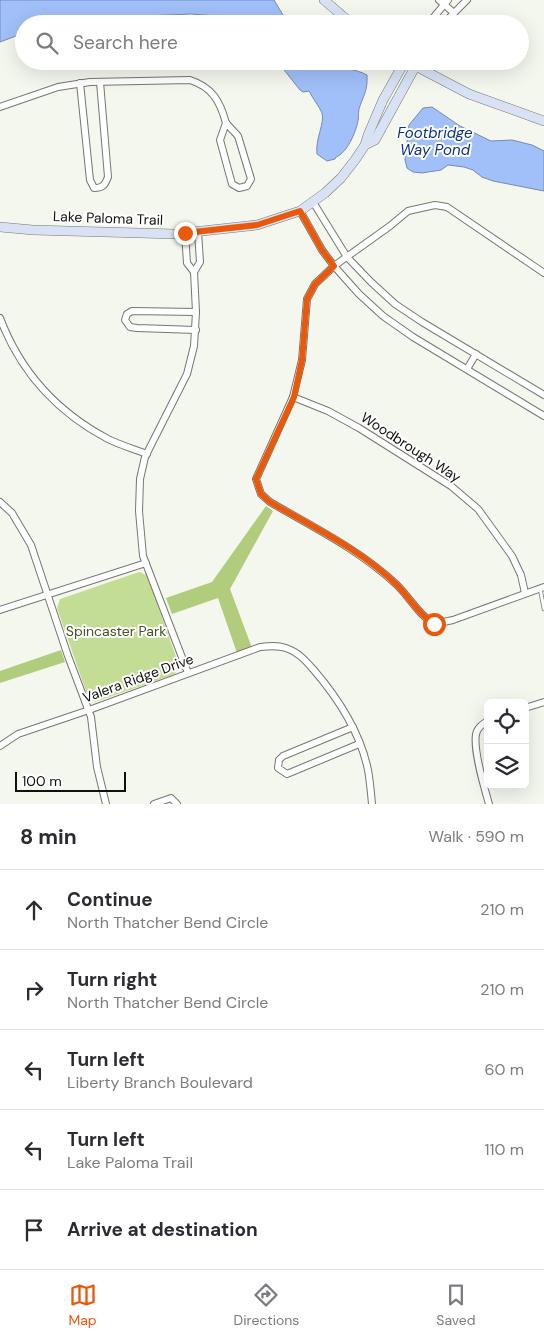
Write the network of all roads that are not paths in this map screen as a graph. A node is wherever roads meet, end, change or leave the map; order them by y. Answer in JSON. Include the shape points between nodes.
{"nodes":[{"id":1,"x":324,"y":0,"type":"edge"},
{"id":2,"x":467,"y":0,"type":"edge"},
{"id":3,"x":444,"y":2,"type":"edge"},
{"id":4,"x":454,"y":13,"type":"joint"},
{"id":5,"x":342,"y":15,"type":"edge"},
{"id":6,"x":435,"y":15,"type":"edge"},
{"id":7,"x":400,"y":70,"type":"edge"},
{"id":8,"x":414,"y":70,"type":"edge"},
{"id":9,"x":427,"y":70,"type":"edge"},
{"id":10,"x":100,"y":82,"type":"junction"},
{"id":11,"x":80,"y":83,"type":"junction"},
{"id":12,"x":0,"y":107,"type":"edge"},
{"id":13,"x":544,"y":121,"type":"edge"},
{"id":14,"x":226,"y":122,"type":"junction"},
{"id":15,"x":365,"y":146,"type":"junction"},
{"id":16,"x":314,"y":202,"type":"junction"},
{"id":17,"x":300,"y":211,"type":"junction"},
{"id":18,"x":0,"y":227,"type":"edge"},
{"id":19,"x":198,"y":232,"type":"junction"},
{"id":20,"x":185,"y":233,"type":"junction"},
{"id":21,"x":347,"y":257,"type":"junction"},
{"id":22,"x":334,"y":266,"type":"junction"},
{"id":23,"x":194,"y":272,"type":"junction"},
{"id":24,"x":544,"y":273,"type":"edge"},
{"id":25,"x":196,"y":312,"type":"junction"},
{"id":26,"x":0,"y":318,"type":"edge"},
{"id":27,"x":196,"y":330,"type":"junction"},
{"id":28,"x":476,"y":354,"type":"junction"},
{"id":29,"x":467,"y":369,"type":"junction"},
{"id":30,"x":544,"y":395,"type":"edge"},
{"id":31,"x":294,"y":397,"type":"junction"},
{"id":32,"x":544,"y":416,"type":"edge"},
{"id":33,"x":147,"y":454,"type":"junction"},
{"id":34,"x":0,"y":502,"type":"edge"},
{"id":35,"x":146,"y":563,"type":"junction"},
{"id":36,"x":542,"y":587,"type":"edge"},
{"id":37,"x":525,"y":593,"type":"junction"},
{"id":38,"x":47,"y":594,"type":"junction"},
{"id":39,"x":544,"y":609,"type":"edge"},
{"id":40,"x":0,"y":610,"type":"edge"},
{"id":41,"x":188,"y":673,"type":"junction"},
{"id":42,"x":544,"y":702,"type":"edge"},
{"id":43,"x":529,"y":707,"type":"edge"},
{"id":44,"x":89,"y":710,"type":"junction"},
{"id":45,"x":484,"y":724,"type":"edge"},
{"id":46,"x":352,"y":727,"type":"junction"},
{"id":47,"x":359,"y":744,"type":"junction"},
{"id":48,"x":0,"y":746,"type":"edge"},
{"id":49,"x":106,"y":804,"type":"edge"},
{"id":50,"x":154,"y":804,"type":"edge"},
{"id":51,"x":177,"y":804,"type":"edge"},
{"id":52,"x":372,"y":804,"type":"edge"},
{"id":53,"x":488,"y":804,"type":"edge"}],
"edges":[{"from":1,"to":5,"type":"street"},
{"from":2,"to":4,"type":"street"},
{"from":3,"to":4,"type":"street"},
{"from":3,"to":6,"type":"street"},
{"from":7,"to":15,"type":"street","name":"Lake Paloma Trail","via":[[383,100]]},
{"from":8,"to":15,"type":"street","name":"Lake Paloma Trail","via":[[375,140]]},
{"from":9,"to":13,"type":"street","via":[[469,94]]},
{"from":10,"to":11,"type":"street"},
{"from":10,"to":11,"type":"street","via":[[108,177],[100,188],[94,188],[90,180]]},
{"from":10,"to":14,"type":"street","via":[[190,80],[205,87],[218,100]]},
{"from":11,"to":12,"type":"street"},
{"from":14,"to":14,"type":"street","via":[[220,140],[232,184],[239,188],[247,186],[251,179],[238,136]]},
{"from":15,"to":16,"type":"street","name":"Lake Paloma Trail","via":[[341,178]]},
{"from":16,"to":17,"type":"street","name":"Lake Paloma Trail"},
{"from":16,"to":21,"type":"street"},
{"from":17,"to":19,"type":"street","name":"Lake Paloma Trail","via":[[257,225]]},
{"from":17,"to":22,"type":"street"},
{"from":18,"to":20,"type":"street","name":"Lake Paloma Trail"},
{"from":19,"to":20,"type":"street","name":"Lake Paloma Trail"},
{"from":19,"to":23,"type":"street","via":[[200,262]]},
{"from":20,"to":23,"type":"street","via":[[187,263]]},
{"from":21,"to":22,"type":"street"},
{"from":21,"to":24,"type":"street","via":[[408,211],[435,205],[447,207]]},
{"from":21,"to":28,"type":"street","via":[[395,304]]},
{"from":22,"to":29,"type":"street","via":[[383,316]]},
{"from":22,"to":31,"type":"street","via":[[315,284],[307,299],[302,360]]},
{"from":23,"to":25,"type":"street"},
{"from":25,"to":27,"type":"street"},
{"from":25,"to":27,"type":"street","via":[[132,311],[125,320],[130,327]]},
{"from":26,"to":33,"type":"street","via":[[21,362],[50,398],[108,439]]},
{"from":27,"to":33,"type":"street","via":[[187,374]]},
{"from":28,"to":29,"type":"street"},
{"from":28,"to":30,"type":"street"},
{"from":29,"to":32,"type":"street"},
{"from":31,"to":37,"type":"street","name":"Woodbrough Way","via":[[359,428],[441,478],[471,503],[512,556]]},
{"from":31,"to":37,"type":"street","via":[[256,479],[261,494],[270,502],[354,551],[397,586],[423,618],[434,624]]},
{"from":33,"to":35,"type":"street","via":[[140,479],[139,511]]},
{"from":34,"to":38,"type":"street","via":[[12,513],[31,545]]},
{"from":35,"to":38,"type":"street"},
{"from":35,"to":41,"type":"street"},
{"from":36,"to":37,"type":"street"},
{"from":36,"to":39,"type":"lane"},
{"from":38,"to":40,"type":"street"},
{"from":38,"to":44,"type":"street"},
{"from":41,"to":44,"type":"street","name":"Valera Ridge Drive"},
{"from":41,"to":46,"type":"street","name":"Valera Ridge Drive","via":[[260,647],[274,645],[287,648],[300,655],[324,682],[343,707]]},
{"from":42,"to":43,"type":"street"},
{"from":44,"to":48,"type":"street","name":"Valera Ridge Drive","via":[[18,734]]},
{"from":44,"to":49,"type":"street"},
{"from":45,"to":53,"type":"street","via":[[477,730],[474,740]]},
{"from":46,"to":47,"type":"street"},
{"from":46,"to":47,"type":"street","via":[[283,756],[278,768],[286,774]]},
{"from":47,"to":52,"type":"street","via":[[367,768]]},
{"from":50,"to":51,"type":"street","via":[[171,798]]}]}
